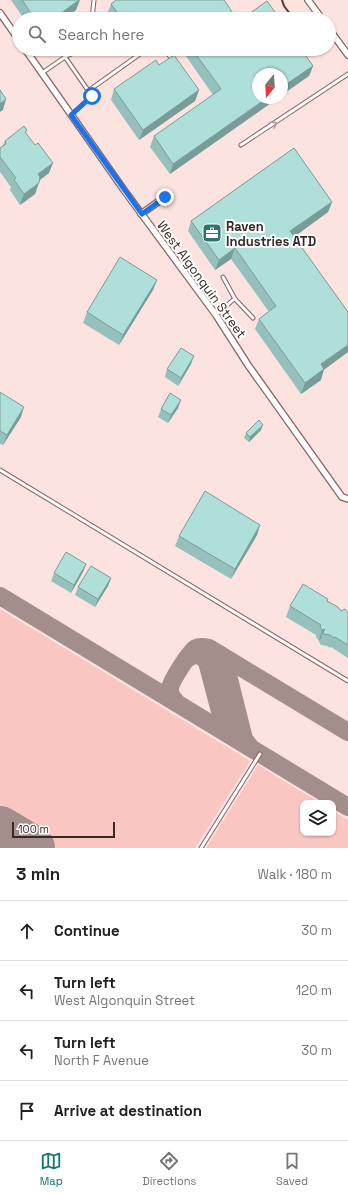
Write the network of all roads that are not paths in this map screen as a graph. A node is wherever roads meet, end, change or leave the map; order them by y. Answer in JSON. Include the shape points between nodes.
{"nodes":[{"id":1,"x":94,"y":0,"type":"edge"},
{"id":2,"x":308,"y":0,"type":"edge"},
{"id":3,"x":0,"y":12,"type":"edge"},
{"id":4,"x":93,"y":12,"type":"edge"},
{"id":5,"x":317,"y":12,"type":"edge"},
{"id":6,"x":12,"y":30,"type":"edge"},
{"id":7,"x":336,"y":39,"type":"edge"},
{"id":8,"x":348,"y":55,"type":"edge"},
{"id":9,"x":30,"y":56,"type":"edge"},
{"id":10,"x":137,"y":56,"type":"edge"},
{"id":11,"x":170,"y":56,"type":"edge"},
{"id":12,"x":65,"y":57,"type":"joint"},
{"id":13,"x":173,"y":60,"type":"edge"},
{"id":14,"x":42,"y":73,"type":"junction"},
{"id":15,"x":348,"y":74,"type":"edge"},
{"id":16,"x":88,"y":91,"type":"junction"},
{"id":17,"x":71,"y":115,"type":"junction"},
{"id":18,"x":241,"y":146,"type":"dead end"},
{"id":19,"x":165,"y":197,"type":"dead end"},
{"id":20,"x":142,"y":214,"type":"junction"},
{"id":21,"x":223,"y":277,"type":"dead end"},
{"id":22,"x":235,"y":299,"type":"junction"},
{"id":23,"x":216,"y":315,"type":"junction"},
{"id":24,"x":253,"y":318,"type":"dead end"},
{"id":25,"x":0,"y":470,"type":"edge"},
{"id":26,"x":348,"y":500,"type":"edge"},
{"id":27,"x":348,"y":681,"type":"edge"},
{"id":28,"x":260,"y":754,"type":"dead end"},
{"id":29,"x":201,"y":848,"type":"edge"}],
"edges":[{"from":1,"to":4,"type":"lane"},
{"from":2,"to":5,"type":"street"},
{"from":3,"to":6,"type":"street"},
{"from":7,"to":8,"type":"street"},
{"from":9,"to":14,"type":"street","name":"West Algonquin Street"},
{"from":10,"to":16,"type":"lane"},
{"from":11,"to":13,"type":"lane"},
{"from":12,"to":14,"type":"lane"},
{"from":12,"to":16,"type":"lane"},
{"from":14,"to":17,"type":"street","name":"West Algonquin Street"},
{"from":18,"to":15,"type":"lane","one_way":true},
{"from":16,"to":17,"type":"lane","via":[[92,96]]},
{"from":17,"to":20,"type":"street","name":"West Algonquin Street"},
{"from":19,"to":20,"type":"street"},
{"from":20,"to":23,"type":"street","name":"West Algonquin Street"},
{"from":21,"to":22,"type":"lane"},
{"from":22,"to":23,"type":"lane"},
{"from":22,"to":24,"type":"lane"},
{"from":23,"to":26,"type":"street","name":"West Algonquin Street","via":[[342,497]]},
{"from":25,"to":27,"type":"lane"},
{"from":28,"to":29,"type":"lane"}]}
